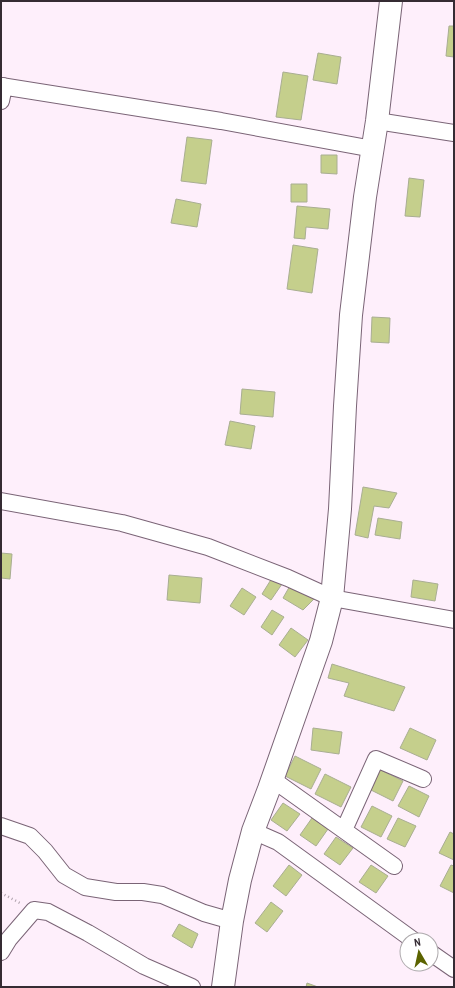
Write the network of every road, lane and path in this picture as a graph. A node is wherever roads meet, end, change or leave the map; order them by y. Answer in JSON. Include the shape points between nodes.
{"nodes":[{"id":1,"x":391,"y":1,"type":"edge"},
{"id":2,"x":2,"y":91,"type":"edge"},
{"id":3,"x":378,"y":121,"type":"junction"},
{"id":4,"x":454,"y":133,"type":"edge"},
{"id":5,"x":373,"y":149,"type":"junction"},
{"id":6,"x":1,"y":501,"type":"edge"},
{"id":7,"x":332,"y":598,"type":"junction"},
{"id":8,"x":454,"y":620,"type":"edge"},
{"id":9,"x":272,"y":779,"type":"junction"},
{"id":10,"x":423,"y":779,"type":"dead end"},
{"id":11,"x":1,"y":826,"type":"edge"},
{"id":12,"x":344,"y":830,"type":"junction"},
{"id":13,"x":252,"y":831,"type":"junction"},
{"id":14,"x":394,"y":866,"type":"dead end"},
{"id":15,"x":1,"y":893,"type":"edge"},
{"id":16,"x":34,"y":910,"type":"junction"},
{"id":17,"x":232,"y":921,"type":"junction"},
{"id":18,"x":403,"y":932,"type":"edge"},
{"id":19,"x":1,"y":952,"type":"edge"},
{"id":20,"x":439,"y":959,"type":"edge"},
{"id":21,"x":454,"y":969,"type":"edge"},
{"id":22,"x":192,"y":987,"type":"edge"},
{"id":23,"x":223,"y":987,"type":"edge"}],
"edges":[{"from":1,"to":3,"type":"street"},
{"from":2,"to":5,"type":"street","via":[[221,121]]},
{"from":3,"to":4,"type":"street"},
{"from":3,"to":5,"type":"street"},
{"from":5,"to":7,"type":"street","via":[[351,315],[340,509]]},
{"from":6,"to":7,"type":"street","via":[[122,523],[208,547]]},
{"from":7,"to":8,"type":"street"},
{"from":7,"to":9,"type":"street","via":[[321,641]]},
{"from":9,"to":12,"type":"street"},
{"from":9,"to":13,"type":"street"},
{"from":10,"to":12,"type":"street","via":[[376,759]]},
{"from":11,"to":17,"type":"street","via":[[30,836],[64,875],[84,887],[162,896]]},
{"from":12,"to":14,"type":"street"},
{"from":13,"to":17,"type":"street"},
{"from":13,"to":18,"type":"street","via":[[278,842]]},
{"from":15,"to":16,"type":"path"},
{"from":16,"to":19,"type":"street"},
{"from":16,"to":22,"type":"street","via":[[48,912],[144,966]]},
{"from":17,"to":23,"type":"street"},
{"from":20,"to":21,"type":"street"}]}
